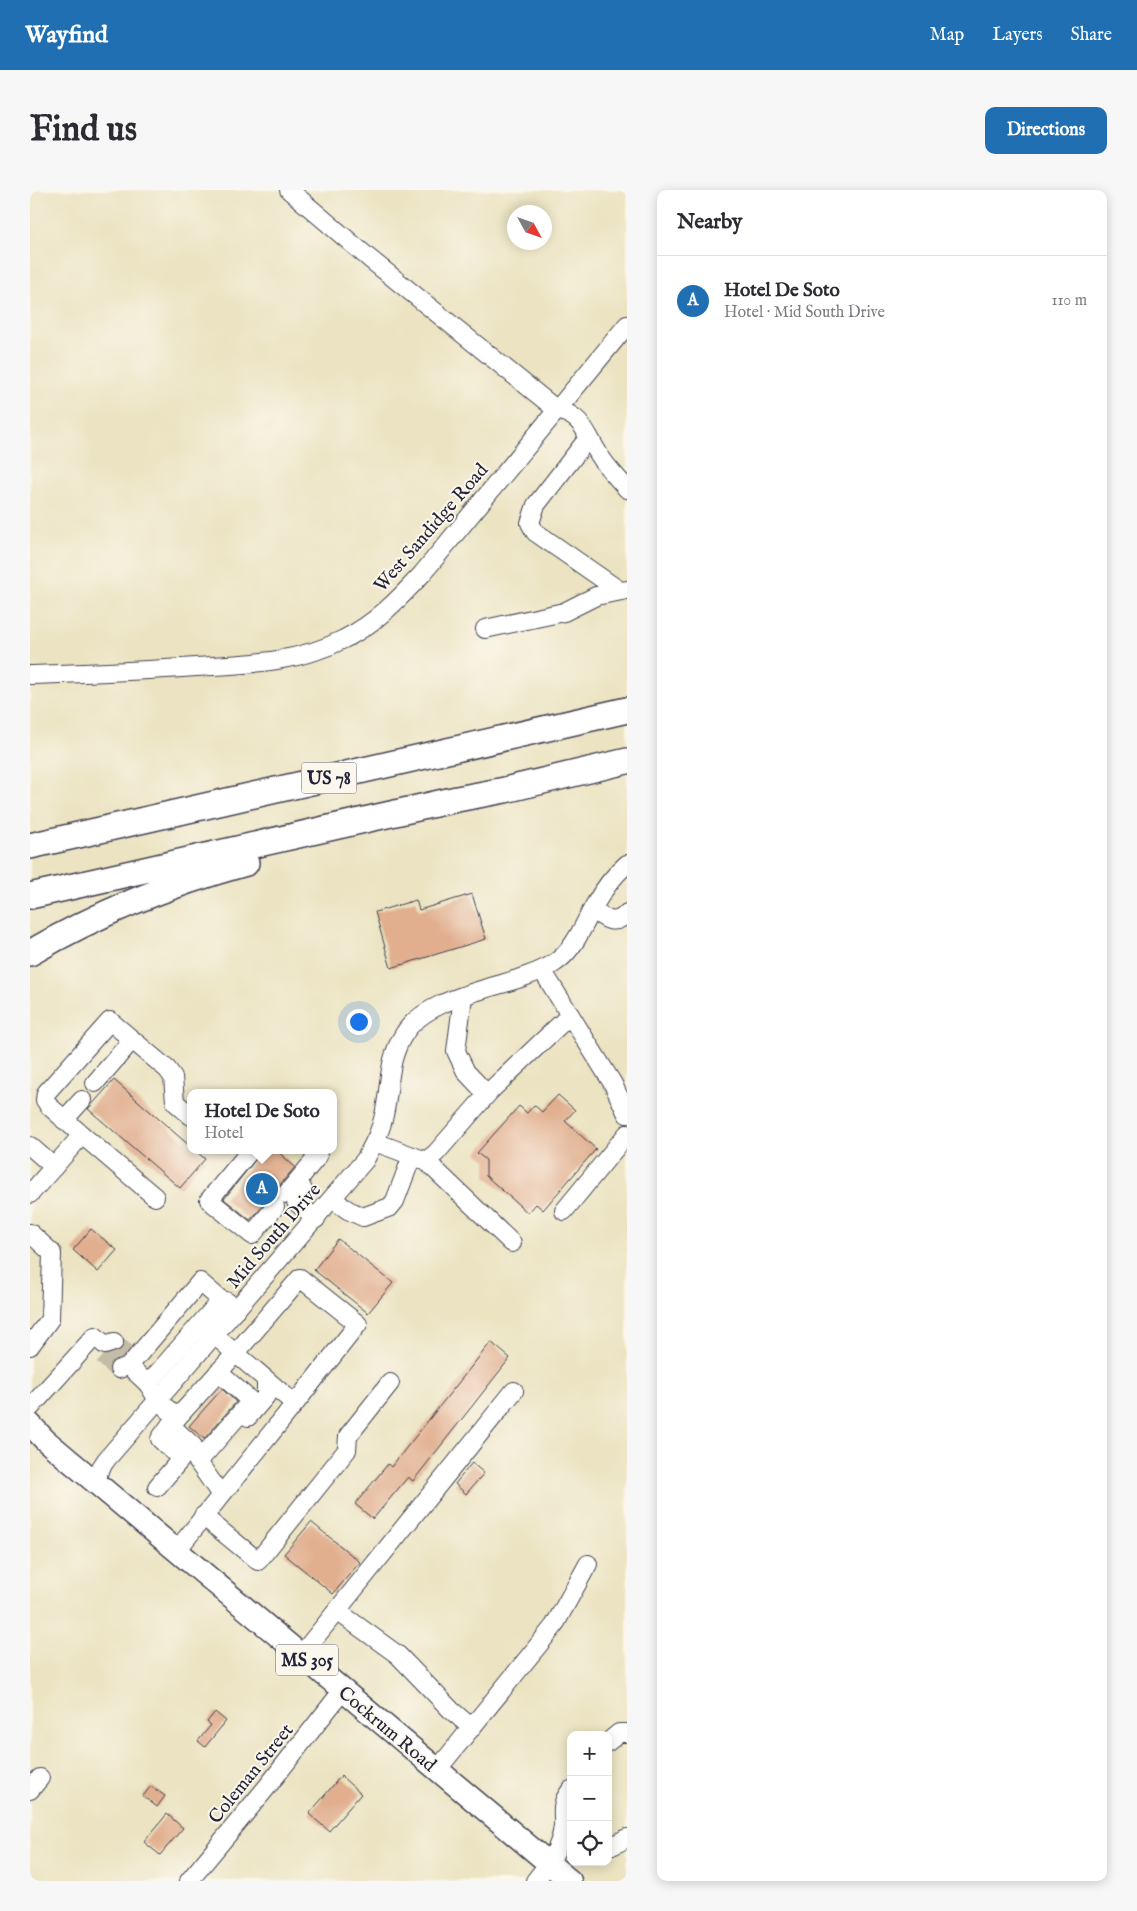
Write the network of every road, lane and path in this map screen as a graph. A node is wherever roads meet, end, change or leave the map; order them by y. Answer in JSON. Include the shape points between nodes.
{"nodes":[{"id":1,"x":289,"y":190,"type":"edge"},
{"id":2,"x":627,"y":325,"type":"edge"},
{"id":3,"x":557,"y":410,"type":"junction"},
{"id":4,"x":589,"y":437,"type":"junction"},
{"id":5,"x":627,"y":489,"type":"edge"},
{"id":6,"x":624,"y":590,"type":"edge"},
{"id":7,"x":484,"y":629,"type":"dead end"},
{"id":8,"x":30,"y":675,"type":"edge"},
{"id":9,"x":627,"y":710,"type":"edge"},
{"id":10,"x":627,"y":761,"type":"edge"},
{"id":11,"x":457,"y":799,"type":"junction"},
{"id":12,"x":175,"y":814,"type":"junction"},
{"id":13,"x":30,"y":828,"type":"edge"},
{"id":14,"x":30,"y":846,"type":"edge"},
{"id":15,"x":627,"y":864,"type":"edge"},
{"id":16,"x":30,"y":896,"type":"edge"},
{"id":17,"x":593,"y":908,"type":"junction"},
{"id":18,"x":627,"y":913,"type":"edge"},
{"id":19,"x":30,"y":953,"type":"edge"},
{"id":20,"x":542,"y":970,"type":"junction"},
{"id":21,"x":463,"y":996,"type":"junction"},
{"id":22,"x":570,"y":1014,"type":"junction"},
{"id":23,"x":132,"y":1040,"type":"junction"},
{"id":24,"x":95,"y":1083,"type":"dead end"},
{"id":25,"x":490,"y":1091,"type":"junction"},
{"id":26,"x":82,"y":1100,"type":"dead end"},
{"id":27,"x":187,"y":1112,"type":"edge"},
{"id":28,"x":627,"y":1114,"type":"edge"},
{"id":29,"x":64,"y":1120,"type":"junction"},
{"id":30,"x":627,"y":1134,"type":"edge"},
{"id":31,"x":77,"y":1141,"type":"junction"},
{"id":32,"x":375,"y":1142,"type":"junction"},
{"id":33,"x":31,"y":1149,"type":"edge"},
{"id":34,"x":242,"y":1154,"type":"edge"},
{"id":35,"x":316,"y":1154,"type":"edge"},
{"id":36,"x":419,"y":1158,"type":"junction"},
{"id":37,"x":54,"y":1166,"type":"junction"},
{"id":38,"x":30,"y":1194,"type":"edge"},
{"id":39,"x":155,"y":1197,"type":"dead end"},
{"id":40,"x":332,"y":1200,"type":"junction"},
{"id":41,"x":282,"y":1204,"type":"junction"},
{"id":42,"x":564,"y":1210,"type":"dead end"},
{"id":43,"x":316,"y":1219,"type":"junction"},
{"id":44,"x":30,"y":1234,"type":"edge"},
{"id":45,"x":512,"y":1243,"type":"dead end"},
{"id":46,"x":279,"y":1261,"type":"junction"},
{"id":47,"x":300,"y":1278,"type":"junction"},
{"id":48,"x":221,"y":1300,"type":"junction"},
{"id":49,"x":237,"y":1309,"type":"junction"},
{"id":50,"x":214,"y":1335,"type":"junction"},
{"id":51,"x":30,"y":1346,"type":"edge"},
{"id":52,"x":108,"y":1348,"type":"tunnel mouth"},
{"id":53,"x":235,"y":1354,"type":"junction"},
{"id":54,"x":218,"y":1372,"type":"junction"},
{"id":55,"x":266,"y":1380,"type":"junction"},
{"id":56,"x":390,"y":1383,"type":"dead end"},
{"id":57,"x":148,"y":1384,"type":"junction"},
{"id":58,"x":514,"y":1392,"type":"dead end"},
{"id":59,"x":158,"y":1400,"type":"junction"},
{"id":60,"x":295,"y":1404,"type":"junction"},
{"id":61,"x":30,"y":1408,"type":"edge"},
{"id":62,"x":173,"y":1422,"type":"junction"},
{"id":63,"x":35,"y":1431,"type":"edge"},
{"id":64,"x":194,"y":1459,"type":"junction"},
{"id":65,"x":94,"y":1480,"type":"junction"},
{"id":66,"x":157,"y":1487,"type":"dead end"},
{"id":67,"x":221,"y":1495,"type":"junction"},
{"id":68,"x":203,"y":1516,"type":"junction"},
{"id":69,"x":177,"y":1550,"type":"junction"},
{"id":70,"x":588,"y":1564,"type":"dead end"},
{"id":71,"x":337,"y":1611,"type":"junction"},
{"id":72,"x":301,"y":1655,"type":"junction"},
{"id":73,"x":343,"y":1690,"type":"junction"},
{"id":74,"x":472,"y":1728,"type":"junction"},
{"id":75,"x":627,"y":1734,"type":"edge"},
{"id":76,"x":612,"y":1739,"type":"edge"},
{"id":77,"x":437,"y":1770,"type":"junction"},
{"id":78,"x":567,"y":1796,"type":"edge"},
{"id":79,"x":627,"y":1838,"type":"edge"},
{"id":80,"x":612,"y":1845,"type":"edge"},
{"id":81,"x":559,"y":1849,"type":"edge"},
{"id":82,"x":189,"y":1881,"type":"edge"},
{"id":83,"x":535,"y":1881,"type":"edge"},
{"id":84,"x":570,"y":1881,"type":"edge"}],
"edges":[{"from":1,"to":3,"type":"street"},
{"from":2,"to":3,"type":"street","name":"West Sandidge Road"},
{"from":3,"to":4,"type":"street","via":[[568,412],[581,423]]},
{"from":3,"to":8,"type":"street","name":"West Sandidge Road","via":[[402,596],[368,625],[344,639],[312,653],[257,664]]},
{"from":4,"to":5,"type":"street","via":[[600,457]]},
{"from":4,"to":6,"type":"street","via":[[536,505],[530,523],[535,532]]},
{"from":6,"to":7,"type":"street","via":[[596,596],[564,612]]},
{"from":9,"to":12,"type":"highway","number":"US 78"},
{"from":10,"to":11,"type":"highway","number":"US 78"},
{"from":11,"to":16,"type":"highway","number":"US 78"},
{"from":11,"to":19,"type":"highway","via":[[378,827],[215,872],[157,892],[87,922]]},
{"from":12,"to":13,"type":"highway","via":[[122,816]]},
{"from":12,"to":14,"type":"highway","number":"US 78"},
{"from":15,"to":17,"type":"street","name":"Mid South Drive"},
{"from":17,"to":18,"type":"street","via":[[609,921],[619,920]]},
{"from":17,"to":20,"type":"street","name":"Mid South Drive","via":[[566,954]]},
{"from":20,"to":21,"type":"street","name":"Mid South Drive"},
{"from":20,"to":22,"type":"street"},
{"from":21,"to":25,"type":"street","via":[[456,1051],[466,1072],[484,1091]]},
{"from":21,"to":32,"type":"street","name":"Mid South Drive","via":[[422,1015],[404,1034],[393,1057],[384,1115]]},
{"from":22,"to":25,"type":"street"},
{"from":22,"to":28,"type":"street","via":[[613,1084]]},
{"from":23,"to":24,"type":"street"},
{"from":23,"to":27,"type":"street","via":[[166,1069],[172,1077],[175,1102]]},
{"from":23,"to":29,"type":"street","via":[[110,1021],[46,1093],[48,1106]]},
{"from":25,"to":36,"type":"street","via":[[436,1153]]},
{"from":26,"to":29,"type":"street"},
{"from":29,"to":31,"type":"street"},
{"from":30,"to":42,"type":"street"},
{"from":31,"to":37,"type":"street"},
{"from":31,"to":39,"type":"street"},
{"from":32,"to":36,"type":"street"},
{"from":32,"to":40,"type":"street","name":"Mid South Drive","via":[[356,1172]]},
{"from":33,"to":37,"type":"street"},
{"from":34,"to":41,"type":"street","via":[[209,1200],[252,1235]]},
{"from":35,"to":41,"type":"street","via":[[318,1156],[298,1180],[303,1190]]},
{"from":36,"to":40,"type":"street","via":[[390,1207],[363,1217]]},
{"from":36,"to":45,"type":"street"},
{"from":37,"to":38,"type":"street"},
{"from":40,"to":43,"type":"street","name":"Mid South Drive"},
{"from":41,"to":43,"type":"street"},
{"from":43,"to":46,"type":"street","name":"Mid South Drive"},
{"from":44,"to":51,"type":"street","via":[[52,1253],[50,1319]]},
{"from":46,"to":47,"type":"street"},
{"from":46,"to":49,"type":"street","name":"Mid South Drive"},
{"from":47,"to":53,"type":"street"},
{"from":47,"to":60,"type":"street","via":[[358,1324]]},
{"from":48,"to":49,"type":"street"},
{"from":48,"to":57,"type":"street"},
{"from":48,"to":57,"type":"street","via":[[200,1282],[126,1364]]},
{"from":49,"to":50,"type":"street","name":"Mid South Drive"},
{"from":50,"to":53,"type":"street"},
{"from":50,"to":59,"type":"street","name":"Mid South Drive"},
{"from":52,"to":61,"type":"street","via":[[95,1336]]},
{"from":53,"to":54,"type":"street"},
{"from":53,"to":55,"type":"street"},
{"from":54,"to":62,"type":"street"},
{"from":54,"to":64,"type":"street","via":[[251,1401]]},
{"from":55,"to":60,"type":"street"},
{"from":55,"to":64,"type":"street","via":[[266,1396]]},
{"from":56,"to":68,"type":"street","via":[[348,1436],[347,1450],[258,1561]]},
{"from":57,"to":59,"type":"street"},
{"from":58,"to":71,"type":"street"},
{"from":59,"to":62,"type":"street"},
{"from":59,"to":65,"type":"street","name":"Mid South Drive","via":[[106,1460]]},
{"from":60,"to":67,"type":"street"},
{"from":62,"to":64,"type":"street"},
{"from":63,"to":65,"type":"main road","name":"Cockrum Road","number":"MS 305"},
{"from":64,"to":66,"type":"street"},
{"from":64,"to":67,"type":"street"},
{"from":65,"to":69,"type":"main road","name":"Cockrum Road","number":"MS 305"},
{"from":67,"to":68,"type":"street"},
{"from":68,"to":69,"type":"street"},
{"from":69,"to":72,"type":"main road","name":"Cockrum Road","number":"MS 305"},
{"from":70,"to":74,"type":"street","via":[[554,1626]]},
{"from":71,"to":72,"type":"street"},
{"from":71,"to":74,"type":"street","via":[[398,1655]]},
{"from":72,"to":73,"type":"main road","name":"Cockrum Road","number":"MS 305"},
{"from":73,"to":77,"type":"main road","name":"Cockrum Road","number":"MS 305"},
{"from":73,"to":82,"type":"street","name":"Coleman Street"},
{"from":74,"to":77,"type":"street"},
{"from":75,"to":76,"type":"street","via":[[619,1733]]},
{"from":77,"to":81,"type":"main road","name":"Cockrum Road","number":"MS 305"},
{"from":78,"to":81,"type":"street","via":[[562,1804]]},
{"from":79,"to":80,"type":"street"},
{"from":81,"to":83,"type":"street"},
{"from":81,"to":84,"type":"main road","name":"Cockrum Road","number":"MS 305"}]}
